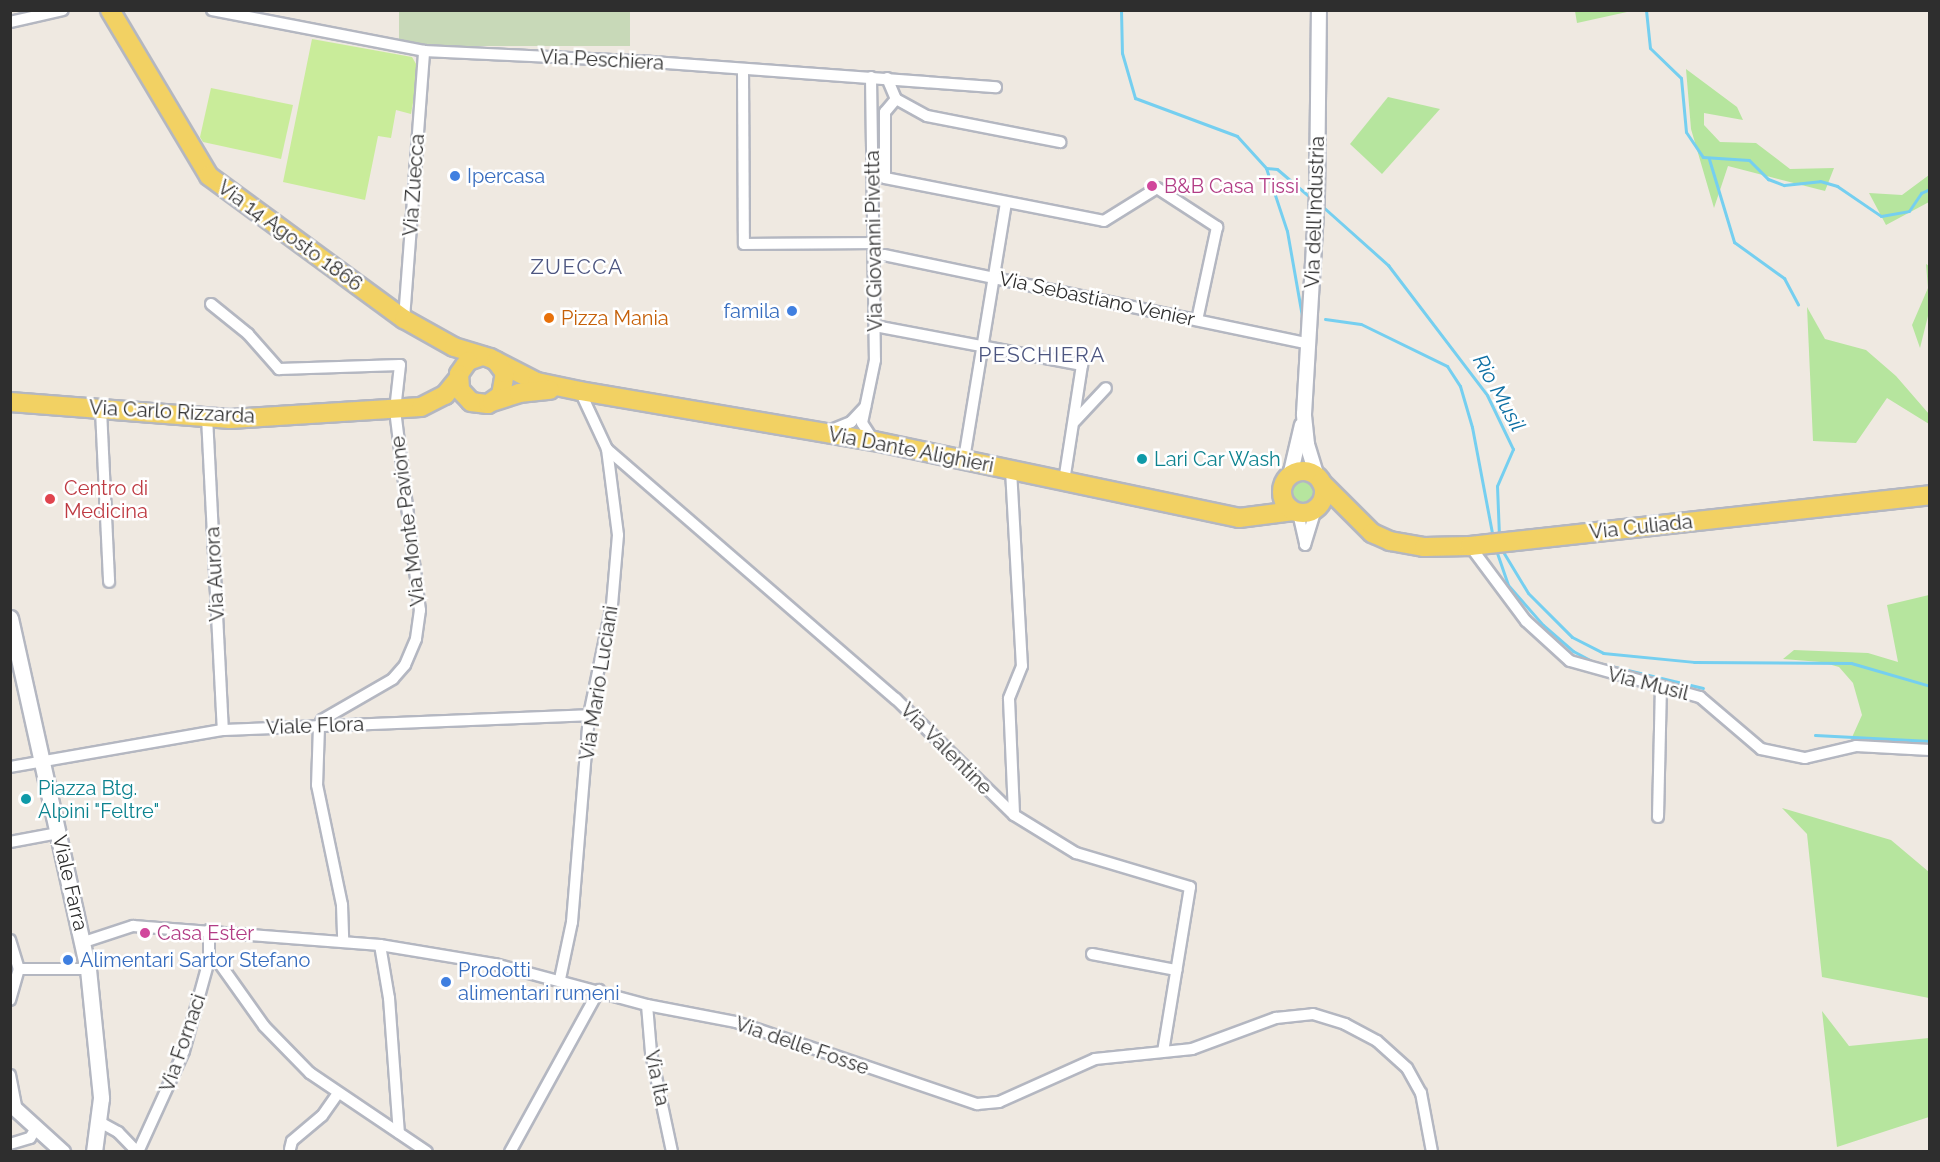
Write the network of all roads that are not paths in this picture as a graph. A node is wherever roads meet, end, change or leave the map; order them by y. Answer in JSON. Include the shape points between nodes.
{"nodes":[{"id":1,"x":63,"y":10,"type":"edge"},
{"id":2,"x":110,"y":10,"type":"edge"},
{"id":3,"x":212,"y":10,"type":"edge"},
{"id":4,"x":1319,"y":10,"type":"edge"},
{"id":5,"x":10,"y":22,"type":"edge"},
{"id":6,"x":424,"y":51,"type":"junction"},
{"id":7,"x":743,"y":70,"type":"junction"},
{"id":8,"x":871,"y":77,"type":"junction"},
{"id":9,"x":887,"y":78,"type":"junction"},
{"id":10,"x":902,"y":80,"type":"junction"},
{"id":11,"x":996,"y":87,"type":"dead end"},
{"id":12,"x":899,"y":101,"type":"junction"},
{"id":13,"x":1060,"y":142,"type":"dead end"},
{"id":14,"x":1006,"y":203,"type":"junction"},
{"id":15,"x":874,"y":243,"type":"junction"},
{"id":16,"x":884,"y":255,"type":"dead end"},
{"id":17,"x":994,"y":277,"type":"junction"},
{"id":18,"x":210,"y":304,"type":"dead end"},
{"id":19,"x":404,"y":319,"type":"junction"},
{"id":20,"x":1197,"y":321,"type":"junction"},
{"id":21,"x":875,"y":326,"type":"junction"},
{"id":22,"x":442,"y":341,"type":"junction"},
{"id":23,"x":1309,"y":344,"type":"junction"},
{"id":24,"x":984,"y":348,"type":"junction"},
{"id":25,"x":489,"y":359,"type":"junction"},
{"id":26,"x":458,"y":377,"type":"junction"},
{"id":27,"x":1106,"y":388,"type":"dead end"},
{"id":28,"x":580,"y":392,"type":"junction"},
{"id":29,"x":14,"y":400,"type":"edge"},
{"id":30,"x":479,"y":403,"type":"junction"},
{"id":31,"x":867,"y":405,"type":"junction"},
{"id":32,"x":403,"y":409,"type":"junction"},
{"id":33,"x":100,"y":410,"type":"junction"},
{"id":34,"x":1304,"y":414,"type":"junction"},
{"id":35,"x":207,"y":417,"type":"junction"},
{"id":36,"x":863,"y":419,"type":"junction"},
{"id":37,"x":1075,"y":421,"type":"junction"},
{"id":38,"x":830,"y":433,"type":"junction"},
{"id":39,"x":874,"y":441,"type":"junction"},
{"id":40,"x":607,"y":449,"type":"junction"},
{"id":41,"x":964,"y":459,"type":"junction"},
{"id":42,"x":1011,"y":470,"type":"junction"},
{"id":43,"x":1319,"y":479,"type":"junction"},
{"id":44,"x":1064,"y":481,"type":"junction"},
{"id":45,"x":1286,"y":481,"type":"junction"},
{"id":46,"x":1929,"y":495,"type":"edge"},
{"id":47,"x":1318,"y":507,"type":"junction"},
{"id":48,"x":1296,"y":512,"type":"junction"},
{"id":49,"x":1239,"y":518,"type":"junction"},
{"id":50,"x":1358,"y":521,"type":"junction"},
{"id":51,"x":1476,"y":545,"type":"junction"},
{"id":52,"x":110,"y":582,"type":"dead end"},
{"id":53,"x":10,"y":618,"type":"edge"},
{"id":54,"x":1660,"y":687,"type":"junction"},
{"id":55,"x":589,"y":714,"type":"junction"},
{"id":56,"x":319,"y":726,"type":"junction"},
{"id":57,"x":223,"y":730,"type":"junction"},
{"id":58,"x":1929,"y":750,"type":"edge"},
{"id":59,"x":43,"y":760,"type":"junction"},
{"id":60,"x":10,"y":767,"type":"edge"},
{"id":61,"x":1014,"y":814,"type":"junction"},
{"id":62,"x":1658,"y":817,"type":"dead end"},
{"id":63,"x":58,"y":833,"type":"junction"},
{"id":64,"x":10,"y":842,"type":"edge"},
{"id":65,"x":209,"y":930,"type":"junction"},
{"id":66,"x":10,"y":940,"type":"edge"},
{"id":67,"x":84,"y":942,"type":"junction"},
{"id":68,"x":343,"y":942,"type":"junction"},
{"id":69,"x":380,"y":945,"type":"junction"},
{"id":70,"x":1092,"y":954,"type":"dead end"},
{"id":71,"x":209,"y":960,"type":"junction"},
{"id":72,"x":19,"y":969,"type":"junction"},
{"id":73,"x":88,"y":969,"type":"junction"},
{"id":74,"x":1176,"y":970,"type":"junction"},
{"id":75,"x":560,"y":979,"type":"junction"},
{"id":76,"x":599,"y":990,"type":"junction"},
{"id":77,"x":10,"y":1000,"type":"edge"},
{"id":78,"x":646,"y":1005,"type":"junction"},
{"id":79,"x":1163,"y":1051,"type":"junction"},
{"id":80,"x":10,"y":1075,"type":"edge"},
{"id":81,"x":338,"y":1093,"type":"junction"},
{"id":82,"x":14,"y":1108,"type":"edge"},
{"id":83,"x":98,"y":1121,"type":"junction"},
{"id":84,"x":37,"y":1127,"type":"junction"},
{"id":85,"x":399,"y":1133,"type":"junction"},
{"id":86,"x":10,"y":1144,"type":"edge"},
{"id":87,"x":290,"y":1149,"type":"dead end"},
{"id":88,"x":63,"y":1152,"type":"edge"},
{"id":89,"x":94,"y":1152,"type":"edge"},
{"id":90,"x":138,"y":1152,"type":"edge"},
{"id":91,"x":427,"y":1152,"type":"edge"},
{"id":92,"x":510,"y":1152,"type":"edge"},
{"id":93,"x":672,"y":1152,"type":"edge"},
{"id":94,"x":1432,"y":1152,"type":"edge"}],
"edges":[{"from":1,"to":5,"type":"street"},
{"from":2,"to":19,"type":"main road","name":"Via 14 Agosto 1866","via":[[209,176]]},
{"from":3,"to":6,"type":"street","name":"Via Peschiera"},
{"from":4,"to":23,"type":"street","name":"Via dell'Industria","via":[[1317,197]]},
{"from":6,"to":7,"type":"street","name":"Via Peschiera"},
{"from":6,"to":19,"type":"street","name":"Via Zuecca"},
{"from":7,"to":8,"type":"street","name":"Via Peschiera"},
{"from":7,"to":15,"type":"street","via":[[744,244]]},
{"from":8,"to":9,"type":"street","name":"Via Peschiera"},
{"from":8,"to":15,"type":"street","name":"Via Giovanni Pivetta"},
{"from":9,"to":10,"type":"street","name":"Via Peschiera"},
{"from":9,"to":12,"type":"street"},
{"from":10,"to":11,"type":"street","name":"Via Peschiera"},
{"from":10,"to":12,"type":"street","via":[[906,86]]},
{"from":12,"to":13,"type":"street","via":[[927,116]]},
{"from":12,"to":14,"type":"street","via":[[885,112],[885,178]]},
{"from":14,"to":17,"type":"street"},
{"from":14,"to":20,"type":"street","via":[[1104,221],[1157,188],[1217,227]]},
{"from":15,"to":21,"type":"street","name":"Via Giovanni Pivetta"},
{"from":16,"to":17,"type":"street","name":"Via Sebastiano Venier"},
{"from":17,"to":20,"type":"street","name":"Via Sebastiano Venier"},
{"from":17,"to":24,"type":"street"},
{"from":18,"to":32,"type":"street","via":[[248,334],[279,369],[400,364]]},
{"from":19,"to":22,"type":"main road","name":"Via 14 Agosto 1866"},
{"from":20,"to":23,"type":"street","name":"Via Sebastiano Venier"},
{"from":21,"to":24,"type":"street"},
{"from":21,"to":31,"type":"street","name":"Via Giovanni Pivetta","via":[[875,371]]},
{"from":22,"to":25,"type":"main road","name":"Via 14 Agosto 1866"},
{"from":22,"to":26,"type":"main road","name":"Via 14 Agosto 1866","via":[[453,354]]},
{"from":23,"to":34,"type":"street","name":"Via dell'Industria"},
{"from":24,"to":37,"type":"street","via":[[1084,367]]},
{"from":24,"to":41,"type":"street"},
{"from":25,"to":26,"type":"main road","via":[[468,361]]},
{"from":25,"to":28,"type":"main road","name":"Via Dante Alighieri","via":[[537,382]]},
{"from":25,"to":30,"type":"main road","via":[[505,374],[505,388]]},
{"from":26,"to":30,"type":"main road","via":[[460,390]]},
{"from":26,"to":32,"type":"main road","name":"Via Carlo Rizzarda","via":[[437,401]]},
{"from":27,"to":37,"type":"street"},
{"from":28,"to":30,"type":"main road","name":"Via Dante Alighieri","via":[[532,391]]},
{"from":28,"to":38,"type":"main road","name":"Via Dante Alighieri"},
{"from":28,"to":40,"type":"street","name":"Via Mario Luciani"},
{"from":29,"to":33,"type":"main road","name":"Via Carlo Rizzarda"},
{"from":30,"to":32,"type":"main road","name":"Via Carlo Rizzarda"},
{"from":31,"to":36,"type":"street","name":"Via Giovanni Pivetta"},
{"from":31,"to":38,"type":"street","via":[[851,422]]},
{"from":32,"to":35,"type":"main road","name":"Via Carlo Rizzarda"},
{"from":32,"to":56,"type":"street","name":"Via Monte Pavione","via":[[420,610],[416,639],[405,665],[393,678],[322,720]]},
{"from":33,"to":35,"type":"main road","name":"Via Carlo Rizzarda"},
{"from":33,"to":52,"type":"street"},
{"from":34,"to":43,"type":"street","name":"Via dell'Industria","via":[[1307,444]]},
{"from":34,"to":45,"type":"street","name":"Via dell'Industria"},
{"from":35,"to":57,"type":"street","name":"Via Aurora"},
{"from":36,"to":38,"type":"street","via":[[849,432]]},
{"from":36,"to":39,"type":"street","via":[[865,431]]},
{"from":37,"to":44,"type":"street"},
{"from":38,"to":39,"type":"main road","name":"Via Dante Alighieri"},
{"from":39,"to":41,"type":"main road","name":"Via Dante Alighieri"},
{"from":40,"to":55,"type":"street","name":"Via Mario Luciani","via":[[618,536],[612,605]]},
{"from":40,"to":61,"type":"street","name":"Via Valentine","via":[[896,699]]},
{"from":41,"to":42,"type":"main road","name":"Via Dante Alighieri"},
{"from":42,"to":44,"type":"main road","name":"Via Dante Alighieri"},
{"from":42,"to":61,"type":"street","via":[[1022,666],[1009,699]]},
{"from":43,"to":45,"type":"main road","via":[[1307,472]]},
{"from":43,"to":47,"type":"main road","via":[[1324,493]]},
{"from":43,"to":50,"type":"main road","name":"Via Culiada","via":[[1342,499]]},
{"from":44,"to":49,"type":"main road","name":"Via Dante Alighieri"},
{"from":45,"to":48,"type":"main road","via":[[1284,501]]},
{"from":45,"to":49,"type":"main road","via":[[1268,502]]},
{"from":46,"to":51,"type":"main road","name":"Via Culiada"},
{"from":47,"to":48,"type":"main road"},
{"from":47,"to":48,"type":"street","via":[[1305,545]]},
{"from":47,"to":50,"type":"main road","name":"Via Culiada","via":[[1341,510]]},
{"from":48,"to":49,"type":"main road","name":"Via Dante Alighieri"},
{"from":50,"to":51,"type":"main road","name":"Via Culiada","via":[[1378,536],[1403,544]]},
{"from":51,"to":54,"type":"street","name":"Via Musil","via":[[1527,621],[1570,661]]},
{"from":53,"to":59,"type":"main road","name":"Viale Farra"},
{"from":54,"to":58,"type":"street","name":"Via Musil","via":[[1700,697],[1761,749],[1804,758],[1856,746]]},
{"from":54,"to":62,"type":"street"},
{"from":55,"to":56,"type":"street","name":"Viale Flora"},
{"from":55,"to":75,"type":"street","name":"Via Mario Luciani","via":[[572,922]]},
{"from":56,"to":57,"type":"street","name":"Viale Flora"},
{"from":56,"to":68,"type":"street","via":[[317,785],[342,905]]},
{"from":57,"to":59,"type":"street","name":"Viale Flora"},
{"from":59,"to":60,"type":"street","name":"Viale Flora"},
{"from":59,"to":63,"type":"main road","name":"Viale Farra"},
{"from":61,"to":74,"type":"street","name":"Via Valentine","via":[[1076,853],[1190,887]]},
{"from":63,"to":64,"type":"street"},
{"from":63,"to":67,"type":"main road","name":"Viale Farra"},
{"from":65,"to":67,"type":"street","name":"Via delle Fosse","via":[[133,926]]},
{"from":65,"to":68,"type":"street","name":"Via delle Fosse"},
{"from":65,"to":71,"type":"street","name":"Via Fornaci"},
{"from":66,"to":72,"type":"street"},
{"from":67,"to":73,"type":"main road","name":"Viale Farra"},
{"from":68,"to":69,"type":"street","name":"Via delle Fosse"},
{"from":69,"to":75,"type":"street","name":"Via delle Fosse"},
{"from":69,"to":85,"type":"street","via":[[389,998]]},
{"from":70,"to":74,"type":"street"},
{"from":71,"to":81,"type":"street","via":[[220,964],[246,1004],[310,1073]]},
{"from":71,"to":90,"type":"street","name":"Via Fornaci","via":[[184,1051]]},
{"from":72,"to":73,"type":"street"},
{"from":72,"to":77,"type":"street"},
{"from":73,"to":83,"type":"main road","name":"Viale Farra","via":[[101,1098]]},
{"from":74,"to":79,"type":"street","name":"Via Valentine"},
{"from":75,"to":76,"type":"street","name":"Via delle Fosse"},
{"from":76,"to":78,"type":"street","name":"Via delle Fosse"},
{"from":76,"to":92,"type":"street"},
{"from":78,"to":79,"type":"street","name":"Via delle Fosse","via":[[747,1025],[977,1104],[999,1102],[1095,1059]]},
{"from":78,"to":93,"type":"street","name":"Via Ita","via":[[651,1053]]},
{"from":79,"to":94,"type":"street","name":"Via delle Fosse","via":[[1219,1041],[1276,1018],[1313,1014],[1345,1024],[1377,1041],[1407,1068],[1421,1093]]},
{"from":80,"to":82,"type":"street"},
{"from":81,"to":85,"type":"street"},
{"from":81,"to":87,"type":"street","via":[[322,1116],[292,1141]]},
{"from":82,"to":84,"type":"street"},
{"from":83,"to":89,"type":"main road","name":"Viale Farra"},
{"from":83,"to":90,"type":"street","via":[[118,1132]]},
{"from":84,"to":86,"type":"street","via":[[30,1138]]},
{"from":84,"to":88,"type":"street"},
{"from":85,"to":91,"type":"street"}]}
